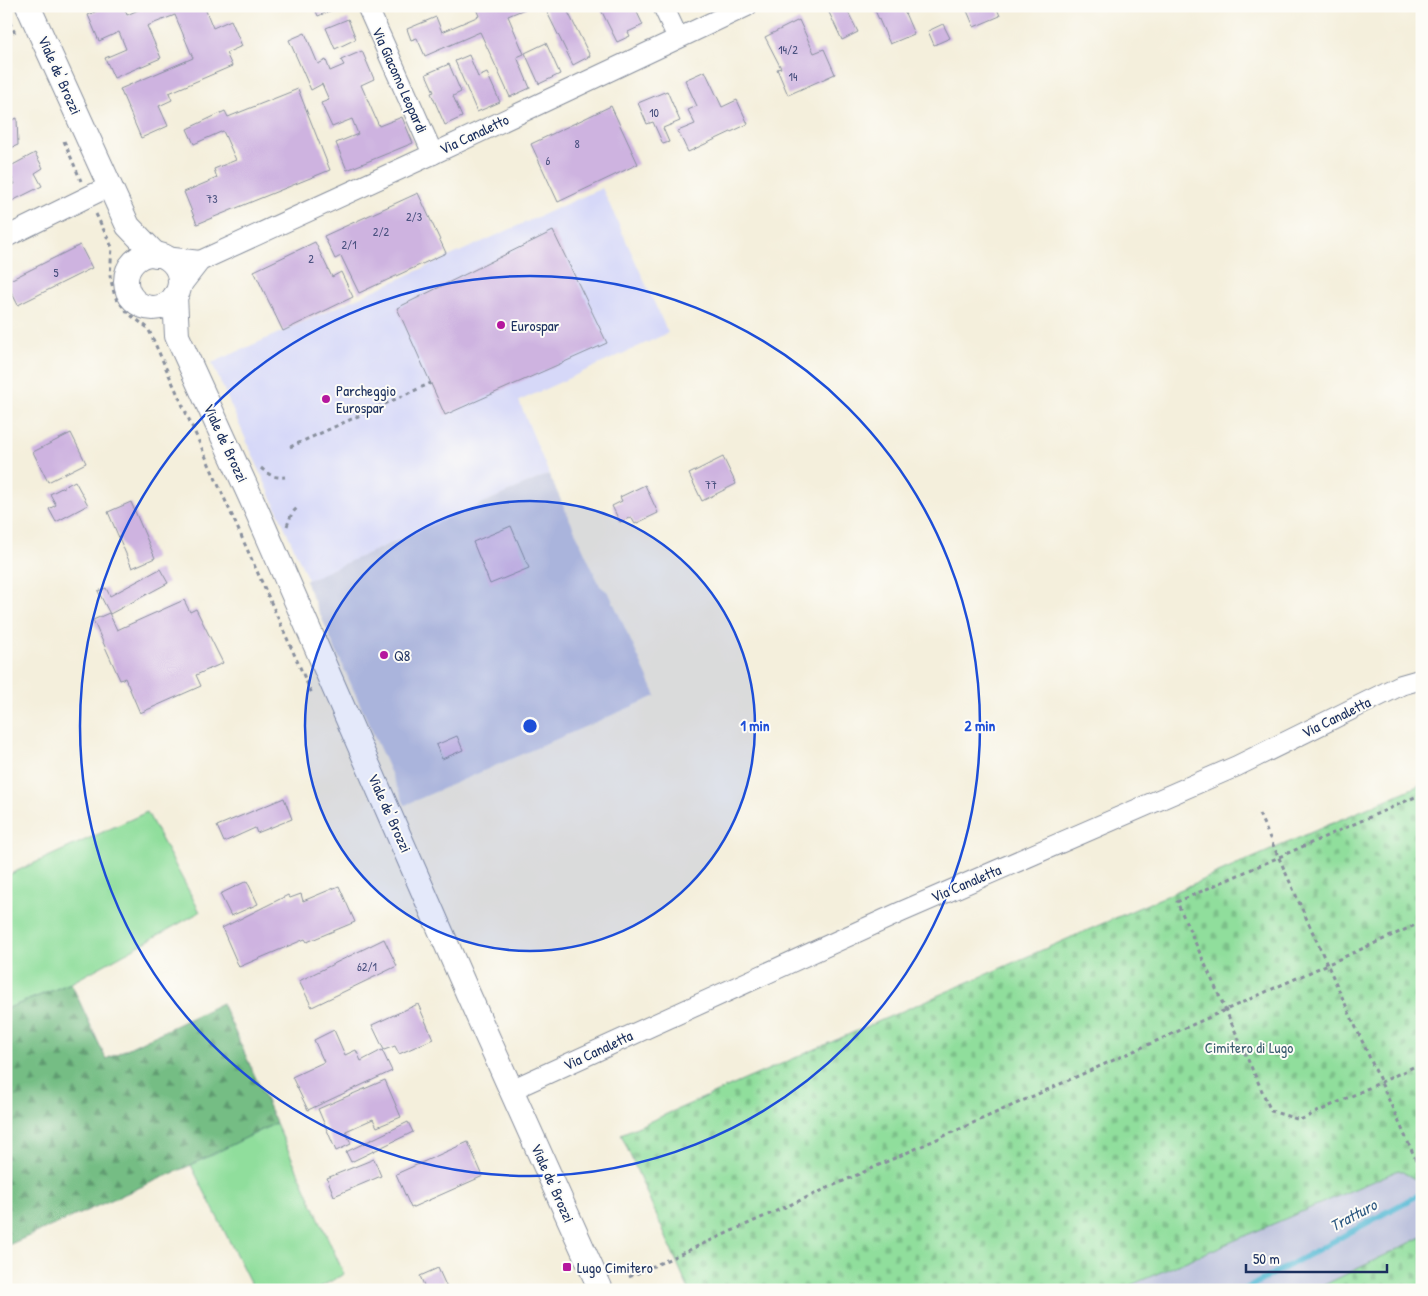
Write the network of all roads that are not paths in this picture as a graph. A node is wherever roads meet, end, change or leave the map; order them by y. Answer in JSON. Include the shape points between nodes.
{"nodes":[{"id":1,"x":28,"y":6,"type":"edge"},
{"id":2,"x":367,"y":6,"type":"edge"},
{"id":3,"x":663,"y":6,"type":"edge"},
{"id":4,"x":747,"y":6,"type":"edge"},
{"id":5,"x":678,"y":38,"type":"junction"},
{"id":6,"x":433,"y":154,"type":"junction"},
{"id":7,"x":110,"y":186,"type":"junction"},
{"id":8,"x":128,"y":226,"type":"junction"},
{"id":9,"x":6,"y":238,"type":"edge"},
{"id":10,"x":161,"y":256,"type":"junction"},
{"id":11,"x":200,"y":261,"type":"junction"},
{"id":12,"x":128,"y":271,"type":"junction"},
{"id":13,"x":177,"y":292,"type":"junction"},
{"id":14,"x":144,"y":307,"type":"junction"},
{"id":15,"x":177,"y":336,"type":"junction"},
{"id":16,"x":1422,"y":678,"type":"edge"},
{"id":17,"x":512,"y":1090,"type":"junction"},
{"id":18,"x":601,"y":1290,"type":"edge"}],
"edges":[{"from":1,"to":7,"type":"street","name":"Viale de' Brozzi"},
{"from":2,"to":6,"type":"street","name":"Via Giacomo Leopardi"},
{"from":3,"to":5,"type":"street"},
{"from":4,"to":5,"type":"street","name":"Via Canaletto"},
{"from":5,"to":6,"type":"street","name":"Via Canaletto"},
{"from":6,"to":11,"type":"street","name":"Via Canaletto"},
{"from":7,"to":8,"type":"street","name":"Viale de' Brozzi"},
{"from":7,"to":9,"type":"street"},
{"from":8,"to":10,"type":"street","name":"Viale de' Brozzi"},
{"from":8,"to":12,"type":"street","name":"Viale de' Brozzi"},
{"from":10,"to":11,"type":"street","name":"Via Canaletto"},
{"from":10,"to":12,"type":"street","via":[[139,258]]},
{"from":10,"to":13,"type":"street","name":"Viale de' Brozzi","via":[[177,270],[180,279]]},
{"from":11,"to":13,"type":"street","name":"Via Canaletto"},
{"from":12,"to":14,"type":"street","name":"Viale de' Brozzi","via":[[126,280],[130,296]]},
{"from":13,"to":14,"type":"street","via":[[162,307]]},
{"from":13,"to":15,"type":"street","name":"Viale de' Brozzi"},
{"from":14,"to":15,"type":"street","name":"Viale de' Brozzi"},
{"from":15,"to":17,"type":"street","name":"Viale de' Brozzi"},
{"from":16,"to":17,"type":"street","name":"Via Canaletta","via":[[1401,685],[1238,766],[901,912]]},
{"from":17,"to":18,"type":"street","name":"Viale de' Brozzi"}]}
